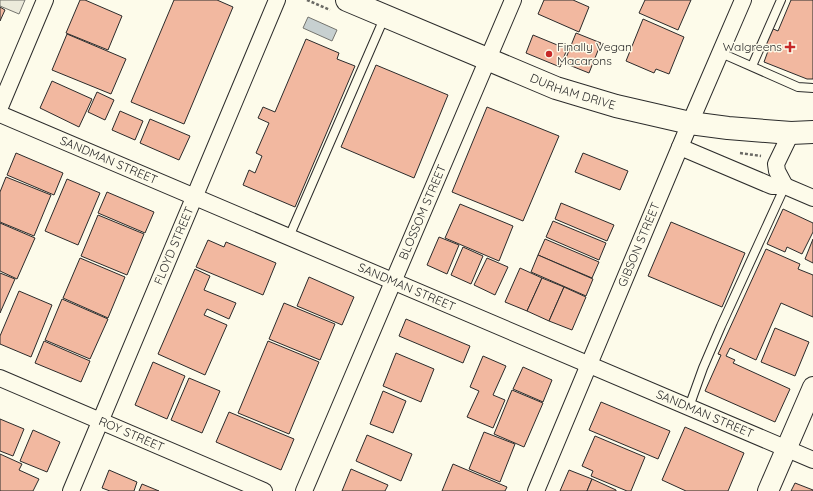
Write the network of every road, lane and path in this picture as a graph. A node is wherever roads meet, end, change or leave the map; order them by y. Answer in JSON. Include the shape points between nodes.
{"nodes":[{"id":1,"x":45,"y":0,"type":"edge"},
{"id":2,"x":277,"y":0,"type":"edge"},
{"id":3,"x":347,"y":0,"type":"edge"},
{"id":4,"x":513,"y":0,"type":"edge"},
{"id":5,"x":743,"y":0,"type":"edge"},
{"id":6,"x":781,"y":0,"type":"edge"},
{"id":7,"x":385,"y":16,"type":"junction"},
{"id":8,"x":721,"y":53,"type":"junction"},
{"id":9,"x":488,"y":60,"type":"junction"},
{"id":10,"x":752,"y":66,"type":"junction"},
{"id":11,"x":813,"y":88,"type":"edge"},
{"id":12,"x":0,"y":107,"type":"edge"},
{"id":13,"x":0,"y":114,"type":"edge"},
{"id":14,"x":690,"y":123,"type":"junction"},
{"id":15,"x":813,"y":132,"type":"edge"},
{"id":16,"x":791,"y":133,"type":"junction"},
{"id":17,"x":680,"y":147,"type":"junction"},
{"id":18,"x":733,"y":152,"type":"dead end"},
{"id":19,"x":762,"y":156,"type":"dead end"},
{"id":20,"x":785,"y":186,"type":"junction"},
{"id":21,"x":195,"y":197,"type":"junction"},
{"id":22,"x":813,"y":198,"type":"edge"},
{"id":23,"x":289,"y":237,"type":"junction"},
{"id":24,"x":394,"y":281,"type":"junction"},
{"id":25,"x":590,"y":365,"type":"junction"},
{"id":26,"x":0,"y":378,"type":"edge"},
{"id":27,"x":813,"y":387,"type":"edge"},
{"id":28,"x":689,"y":408,"type":"junction"},
{"id":29,"x":100,"y":421,"type":"junction"},
{"id":30,"x":786,"y":449,"type":"junction"},
{"id":31,"x":813,"y":460,"type":"edge"},
{"id":32,"x":70,"y":491,"type":"edge"},
{"id":33,"x":264,"y":491,"type":"edge"},
{"id":34,"x":304,"y":491,"type":"edge"},
{"id":35,"x":536,"y":491,"type":"edge"},
{"id":36,"x":768,"y":491,"type":"edge"}],
"edges":[{"from":1,"to":12,"type":"street"},
{"from":2,"to":21,"type":"street","name":"FLOYD STREET"},
{"from":3,"to":7,"type":"main road","name":"DURHAM DRIVE"},
{"from":4,"to":9,"type":"street","name":"BLOSSOM STREET"},
{"from":5,"to":8,"type":"street","name":"GIBSON STREET"},
{"from":6,"to":10,"type":"lane"},
{"from":7,"to":9,"type":"main road","name":"DURHAM DRIVE"},
{"from":7,"to":23,"type":"lane"},
{"from":8,"to":10,"type":"lane"},
{"from":8,"to":14,"type":"street","name":"GIBSON STREET"},
{"from":9,"to":14,"type":"main road","name":"DURHAM DRIVE","via":[[556,88],[616,106]]},
{"from":9,"to":24,"type":"street","name":"BLOSSOM STREET"},
{"from":10,"to":11,"type":"lane","via":[[798,87]]},
{"from":13,"to":21,"type":"street","name":"SANDMAN STREET"},
{"from":14,"to":16,"type":"main road","name":"DURHAM DRIVE"},
{"from":14,"to":17,"type":"street","name":"GIBSON STREET"},
{"from":15,"to":16,"type":"main road","name":"DURHAM DRIVE"},
{"from":16,"to":20,"type":"street","via":[[776,164],[777,172]]},
{"from":17,"to":20,"type":"street","via":[[772,186]]},
{"from":17,"to":25,"type":"street","name":"GIBSON STREET"},
{"from":18,"to":19,"type":"path"},
{"from":20,"to":22,"type":"street"},
{"from":20,"to":28,"type":"lane","via":[[721,326]]},
{"from":21,"to":23,"type":"street","name":"SANDMAN STREET"},
{"from":21,"to":29,"type":"street","name":"FLOYD STREET"},
{"from":23,"to":24,"type":"street","name":"SANDMAN STREET"},
{"from":24,"to":25,"type":"street","name":"SANDMAN STREET"},
{"from":24,"to":34,"type":"street","name":"BLOSSOM STREET"},
{"from":25,"to":28,"type":"street","name":"SANDMAN STREET"},
{"from":25,"to":35,"type":"street","name":"GIBSON STREET"},
{"from":26,"to":29,"type":"street","name":"ROY STREET"},
{"from":27,"to":30,"type":"street"},
{"from":28,"to":30,"type":"street","name":"SANDMAN STREET"},
{"from":29,"to":32,"type":"street","name":"FLOYD STREET"},
{"from":29,"to":33,"type":"street","name":"ROY STREET"},
{"from":30,"to":31,"type":"street","name":"SANDMAN STREET"},
{"from":30,"to":36,"type":"street"}]}
